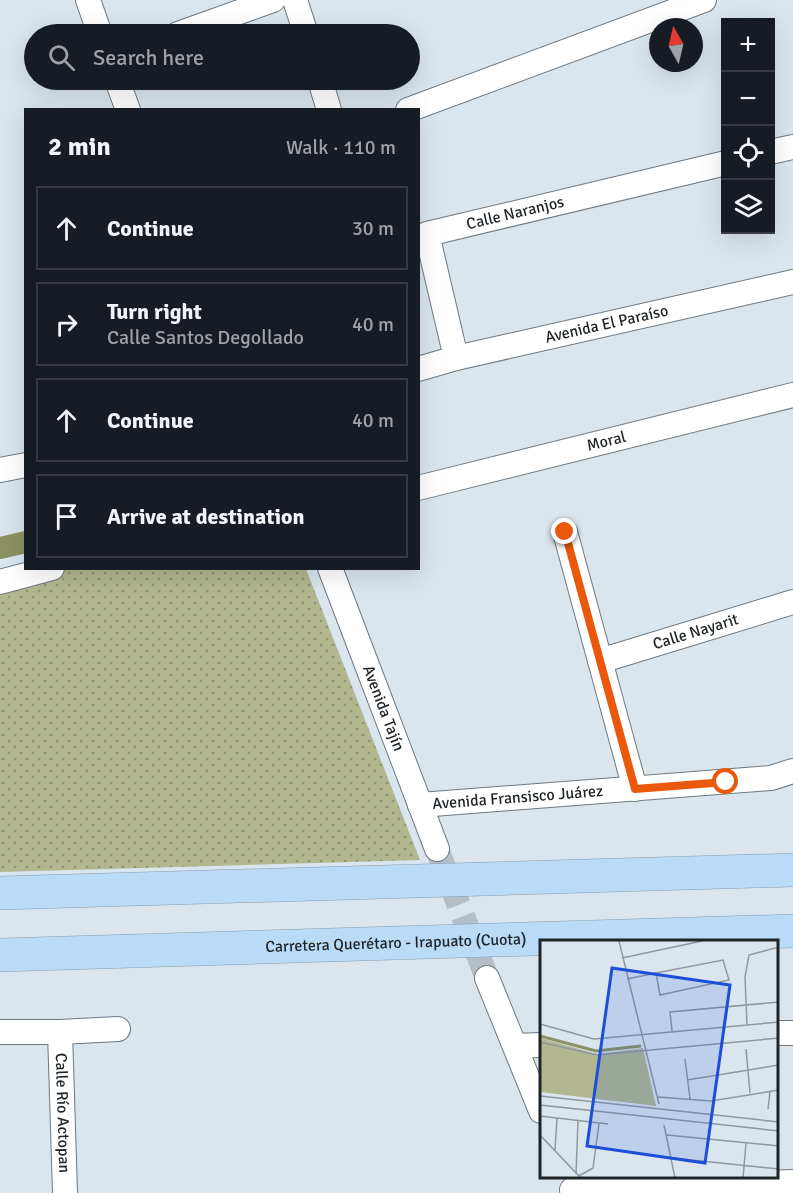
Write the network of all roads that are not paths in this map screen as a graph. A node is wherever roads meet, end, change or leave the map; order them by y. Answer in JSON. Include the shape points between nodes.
{"nodes":[{"id":1,"x":88,"y":0,"type":"edge"},
{"id":2,"x":273,"y":0,"type":"edge"},
{"id":3,"x":295,"y":0,"type":"edge"},
{"id":4,"x":704,"y":0,"type":"edge"},
{"id":5,"x":96,"y":24,"type":"edge"},
{"id":6,"x":205,"y":24,"type":"edge"},
{"id":7,"x":303,"y":24,"type":"edge"},
{"id":8,"x":121,"y":90,"type":"edge"},
{"id":9,"x":323,"y":90,"type":"edge"},
{"id":10,"x":127,"y":108,"type":"edge"},
{"id":11,"x":328,"y":108,"type":"edge"},
{"id":12,"x":413,"y":108,"type":"edge"},
{"id":13,"x":793,"y":147,"type":"edge"},
{"id":14,"x":775,"y":151,"type":"edge"},
{"id":15,"x":721,"y":164,"type":"edge"},
{"id":16,"x":793,"y":282,"type":"edge"},
{"id":17,"x":456,"y":358,"type":"junction"},
{"id":18,"x":420,"y":368,"type":"edge"},
{"id":19,"x":793,"y":395,"type":"edge"},
{"id":20,"x":24,"y":465,"type":"edge"},
{"id":21,"x":0,"y":470,"type":"edge"},
{"id":22,"x":420,"y":488,"type":"edge"},
{"id":23,"x":565,"y":532,"type":"dead end"},
{"id":24,"x":45,"y":570,"type":"edge"},
{"id":25,"x":331,"y":570,"type":"edge"},
{"id":26,"x":0,"y":582,"type":"edge"},
{"id":27,"x":793,"y":602,"type":"edge"},
{"id":28,"x":600,"y":661,"type":"junction"},
{"id":29,"x":793,"y":771,"type":"edge"},
{"id":30,"x":635,"y":789,"type":"junction"},
{"id":31,"x":420,"y":805,"type":"junction"},
{"id":32,"x":437,"y":849,"type":"tunnel mouth"},
{"id":33,"x":793,"y":870,"type":"edge"},
{"id":34,"x":0,"y":894,"type":"edge"},
{"id":35,"x":793,"y":931,"type":"edge"},
{"id":36,"x":0,"y":955,"type":"edge"},
{"id":37,"x":488,"y":978,"type":"tunnel mouth"},
{"id":38,"x":118,"y":1029,"type":"dead end"},
{"id":39,"x":0,"y":1032,"type":"edge"},
{"id":40,"x":60,"y":1032,"type":"junction"},
{"id":41,"x":540,"y":1044,"type":"edge"},
{"id":42,"x":515,"y":1046,"type":"junction"},
{"id":43,"x":540,"y":1108,"type":"edge"},
{"id":44,"x":793,"y":1182,"type":"edge"},
{"id":45,"x":570,"y":1186,"type":"edge"},
{"id":46,"x":65,"y":1193,"type":"edge"}],
"edges":[{"from":1,"to":5,"type":"street"},
{"from":2,"to":6,"type":"street"},
{"from":3,"to":7,"type":"street"},
{"from":4,"to":12,"type":"street"},
{"from":8,"to":10,"type":"street"},
{"from":9,"to":11,"type":"street"},
{"from":13,"to":14,"type":"street"},
{"from":15,"to":17,"type":"street","name":"Calle Naranjos","via":[[427,234]]},
{"from":16,"to":17,"type":"street","name":"Avenida El Paraíso"},
{"from":17,"to":18,"type":"street","name":"Avenida El Paraíso"},
{"from":19,"to":22,"type":"street","name":"Moral"},
{"from":20,"to":21,"type":"street"},
{"from":23,"to":28,"type":"street"},
{"from":24,"to":26,"type":"street"},
{"from":25,"to":31,"type":"street","name":"Avenida Tajín"},
{"from":27,"to":28,"type":"street","name":"Calle Nayarit"},
{"from":28,"to":30,"type":"street"},
{"from":29,"to":30,"type":"street","name":"Avenida Fransisco Juárez","via":[[771,778]]},
{"from":30,"to":31,"type":"street","name":"Avenida Fransisco Juárez"},
{"from":31,"to":32,"type":"street","name":"Avenida Tajín"},
{"from":33,"to":34,"type":"highway"},
{"from":35,"to":36,"type":"highway","name":"Carretera Querétaro - Irapuato (Cuota)"},
{"from":37,"to":42,"type":"street"},
{"from":38,"to":40,"type":"street"},
{"from":39,"to":40,"type":"street"},
{"from":40,"to":46,"type":"street","name":"Calle Río Actopan"},
{"from":41,"to":42,"type":"street"},
{"from":42,"to":43,"type":"street"},
{"from":44,"to":45,"type":"street"}]}
